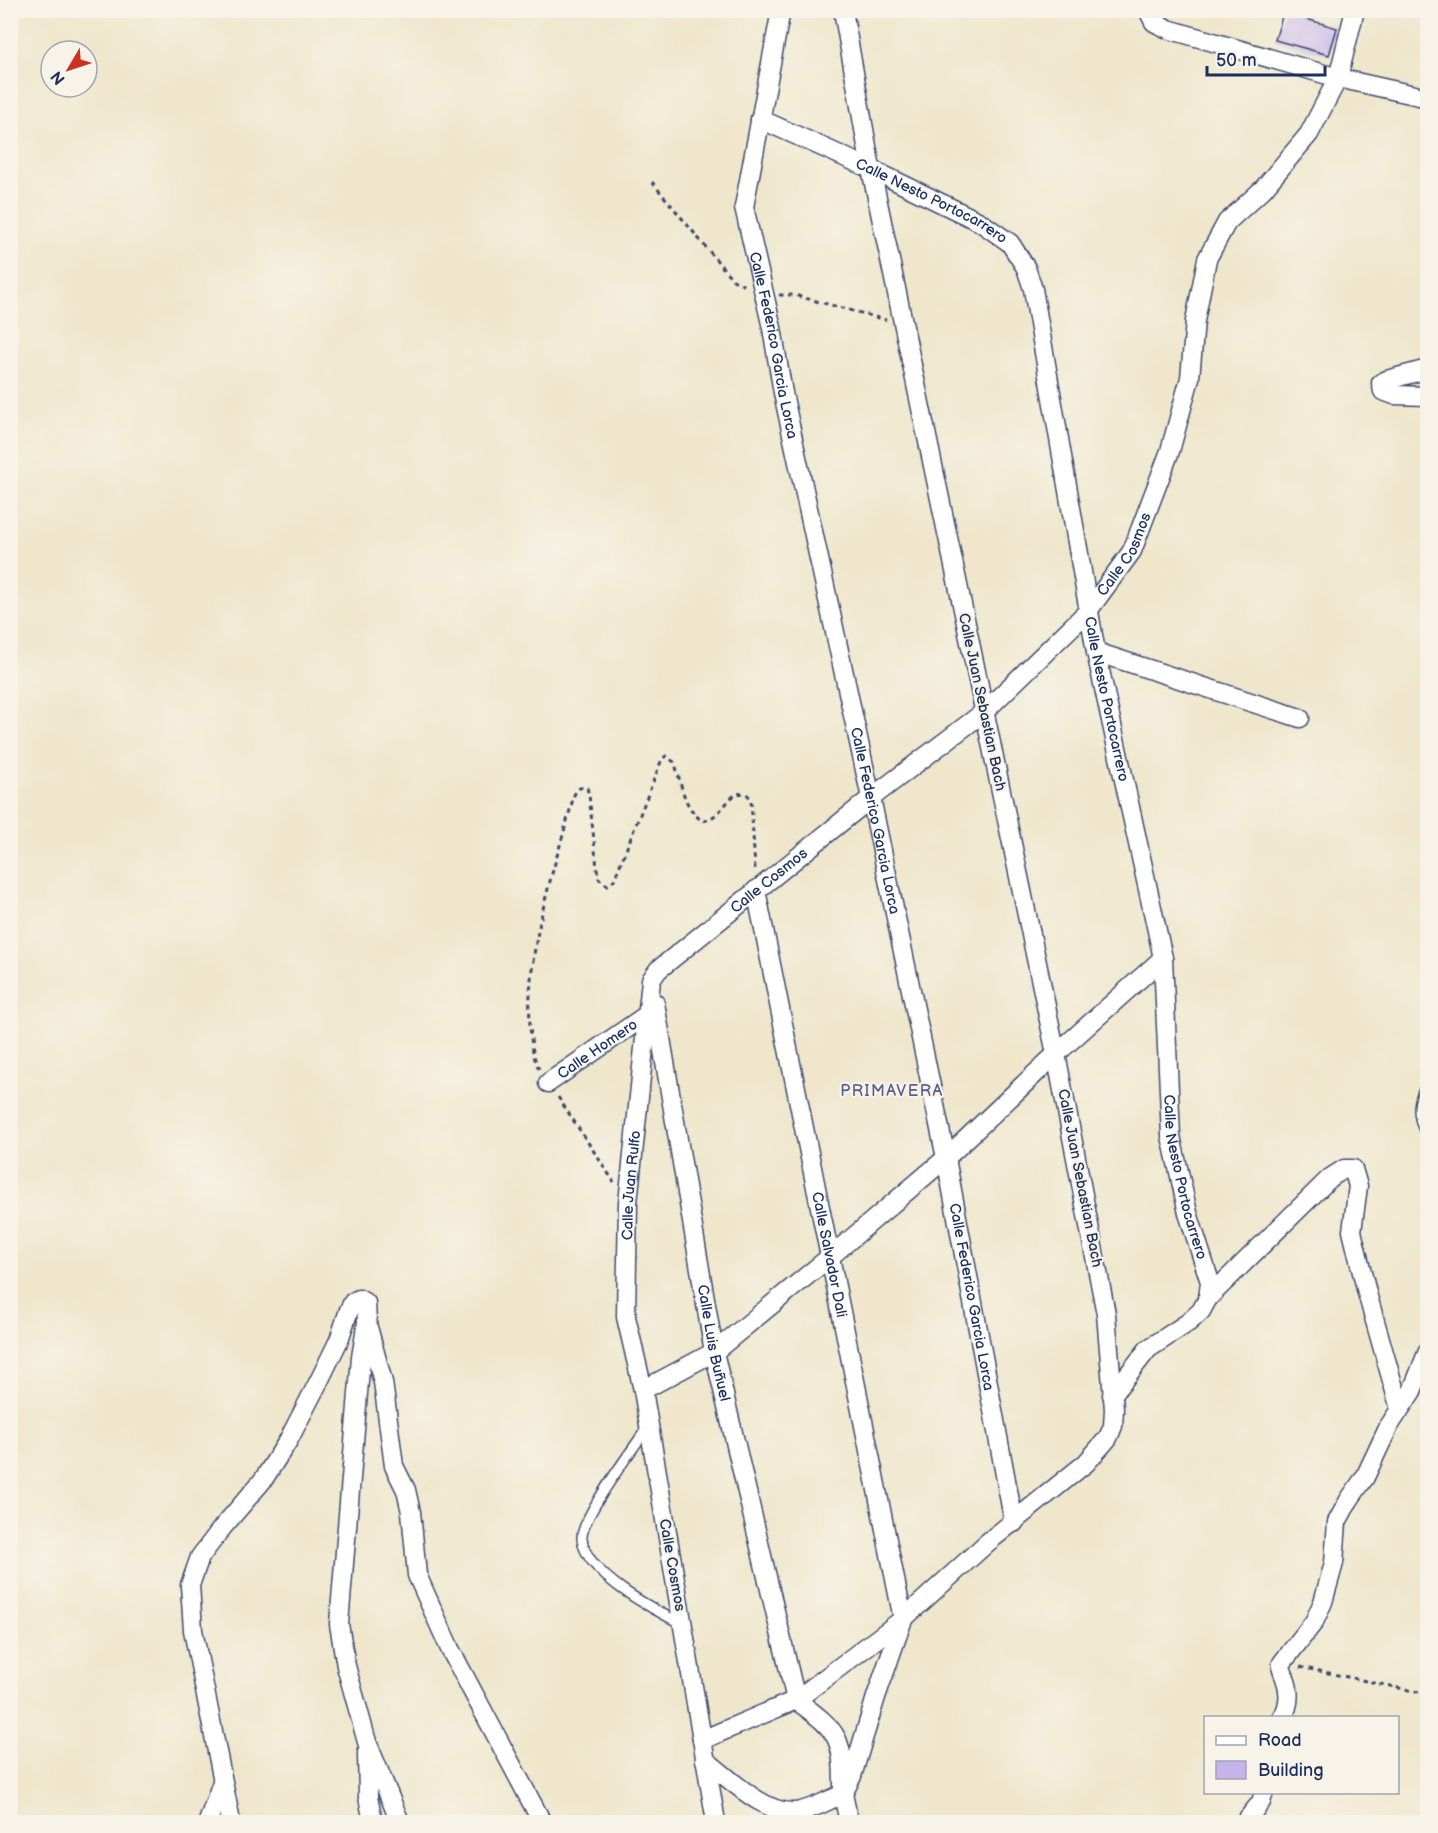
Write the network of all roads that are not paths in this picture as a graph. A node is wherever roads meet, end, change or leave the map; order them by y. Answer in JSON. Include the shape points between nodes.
{"nodes":[{"id":1,"x":781,"y":10,"type":"edge"},
{"id":2,"x":843,"y":10,"type":"edge"},
{"id":3,"x":1148,"y":10,"type":"edge"},
{"id":4,"x":1355,"y":10,"type":"edge"},
{"id":5,"x":1338,"y":78,"type":"junction"},
{"id":6,"x":1428,"y":98,"type":"edge"},
{"id":7,"x":760,"y":119,"type":"junction"},
{"id":8,"x":871,"y":169,"type":"junction"},
{"id":9,"x":1428,"y":369,"type":"edge"},
{"id":10,"x":1428,"y":396,"type":"edge"},
{"id":11,"x":1088,"y":611,"type":"junction"},
{"id":12,"x":1096,"y":652,"type":"junction"},
{"id":13,"x":984,"y":712,"type":"junction"},
{"id":14,"x":1300,"y":718,"type":"dead end"},
{"id":15,"x":871,"y":798,"type":"junction"},
{"id":16,"x":756,"y":890,"type":"junction"},
{"id":17,"x":1163,"y":958,"type":"junction"},
{"id":18,"x":651,"y":980,"type":"junction"},
{"id":19,"x":648,"y":1014,"type":"junction"},
{"id":20,"x":1056,"y":1054,"type":"junction"},
{"id":21,"x":548,"y":1083,"type":"road end"},
{"id":22,"x":1428,"y":1091,"type":"edge"},
{"id":23,"x":1428,"y":1128,"type":"edge"},
{"id":24,"x":946,"y":1158,"type":"junction"},
{"id":25,"x":831,"y":1256,"type":"junction"},
{"id":26,"x":1208,"y":1298,"type":"junction"},
{"id":27,"x":367,"y":1322,"type":"junction"},
{"id":28,"x":1428,"y":1351,"type":"edge"},
{"id":29,"x":714,"y":1352,"type":"junction"},
{"id":30,"x":643,"y":1390,"type":"junction"},
{"id":31,"x":1112,"y":1395,"type":"junction"},
{"id":32,"x":1400,"y":1409,"type":"junction"},
{"id":33,"x":649,"y":1426,"type":"junction"},
{"id":34,"x":1014,"y":1523,"type":"junction"},
{"id":35,"x":903,"y":1619,"type":"junction"},
{"id":36,"x":682,"y":1625,"type":"junction"},
{"id":37,"x":796,"y":1700,"type":"junction"},
{"id":38,"x":1283,"y":1716,"type":"edge"},
{"id":39,"x":702,"y":1740,"type":"junction"},
{"id":40,"x":367,"y":1742,"type":"junction"},
{"id":41,"x":705,"y":1760,"type":"junction"},
{"id":42,"x":223,"y":1781,"type":"junction"},
{"id":43,"x":843,"y":1794,"type":"junction"},
{"id":44,"x":1263,"y":1794,"type":"edge"},
{"id":45,"x":208,"y":1822,"type":"edge"},
{"id":46,"x":231,"y":1822,"type":"edge"},
{"id":47,"x":373,"y":1822,"type":"edge"},
{"id":48,"x":400,"y":1822,"type":"edge"},
{"id":49,"x":542,"y":1822,"type":"edge"},
{"id":50,"x":716,"y":1822,"type":"edge"},
{"id":51,"x":849,"y":1822,"type":"edge"},
{"id":52,"x":1245,"y":1822,"type":"edge"}],
"edges":[{"from":1,"to":7,"type":"street","name":"Calle Federico Garcia Lorca"},
{"from":2,"to":8,"type":"street","name":"Calle Juan Sebastian Bach"},
{"from":3,"to":5,"type":"street","via":[[1154,22],[1168,29]]},
{"from":4,"to":5,"type":"street","name":"Calle Cosmos"},
{"from":5,"to":6,"type":"street"},
{"from":5,"to":11,"type":"street","name":"Calle Cosmos","via":[[1309,134],[1263,189],[1227,222],[1207,259],[1195,321],[1190,378],[1170,451],[1132,551]]},
{"from":7,"to":8,"type":"street","name":"Calle Nesto Portocarrero"},
{"from":7,"to":15,"type":"street","name":"Calle Federico Garcia Lorca","via":[[744,207]]},
{"from":8,"to":11,"type":"street","name":"Calle Nesto Portocarrero","via":[[980,222],[1010,243],[1026,268],[1033,289]]},
{"from":8,"to":13,"type":"street","name":"Calle Juan Sebastian Bach"},
{"from":9,"to":10,"type":"street","via":[[1381,383],[1383,391],[1394,395]]},
{"from":11,"to":12,"type":"street","name":"Calle Nesto Portocarrero"},
{"from":11,"to":13,"type":"street","name":"Calle Cosmos"},
{"from":12,"to":14,"type":"street"},
{"from":12,"to":17,"type":"street","name":"Calle Nesto Portocarrero"},
{"from":13,"to":15,"type":"street","name":"Calle Cosmos"},
{"from":13,"to":20,"type":"street","name":"Calle Juan Sebastian Bach"},
{"from":15,"to":16,"type":"street","name":"Calle Cosmos"},
{"from":15,"to":24,"type":"street","name":"Calle Federico Garcia Lorca"},
{"from":16,"to":18,"type":"street","name":"Calle Cosmos","via":[[658,970]]},
{"from":16,"to":25,"type":"street","name":"Calle Salvador Dali"},
{"from":17,"to":20,"type":"street"},
{"from":17,"to":26,"type":"street","name":"Calle Nesto Portocarrero","via":[[1171,1136],[1188,1213],[1208,1270]]},
{"from":18,"to":19,"type":"street","name":"Calle Juan Rulfo"},
{"from":18,"to":29,"type":"street","name":"Calle Luis Buñuel"},
{"from":19,"to":21,"type":"street","name":"Calle Homero"},
{"from":19,"to":30,"type":"street","name":"Calle Juan Rulfo","via":[[628,1203],[626,1317]]},
{"from":20,"to":24,"type":"street"},
{"from":20,"to":31,"type":"street","name":"Calle Juan Sebastian Bach","via":[[1106,1314]]},
{"from":22,"to":23,"type":"street","via":[[1422,1102]]},
{"from":24,"to":25,"type":"street"},
{"from":24,"to":34,"type":"street","name":"Calle Federico Garcia Lorca"},
{"from":25,"to":29,"type":"street"},
{"from":25,"to":35,"type":"street","name":"Calle Salvador Dali"},
{"from":26,"to":31,"type":"street","via":[[1190,1322],[1148,1349]]},
{"from":26,"to":32,"type":"street","via":[[1330,1178],[1344,1169],[1353,1169],[1358,1186],[1352,1232]]},
{"from":27,"to":40,"type":"street","via":[[339,1624]]},
{"from":27,"to":42,"type":"street","via":[[368,1306],[356,1299],[288,1441],[263,1480],[200,1557],[190,1585],[193,1630]]},
{"from":27,"to":49,"type":"street","via":[[382,1382],[394,1466],[411,1512],[417,1575],[450,1649]]},
{"from":28,"to":32,"type":"street"},
{"from":29,"to":30,"type":"street"},
{"from":29,"to":37,"type":"street","name":"Calle Luis Buñuel"},
{"from":30,"to":33,"type":"street","name":"Calle Cosmos"},
{"from":31,"to":34,"type":"street","name":"Calle Juan Sebastian Bach","via":[[1113,1426],[1108,1438],[1086,1463]]},
{"from":32,"to":38,"type":"street","via":[[1337,1522],[1334,1563],[1314,1622],[1282,1663],[1289,1695]]},
{"from":33,"to":36,"type":"street","name":"Calle Cosmos"},
{"from":33,"to":36,"type":"lane","via":[[597,1503],[584,1526],[582,1540],[602,1572],[629,1595]]},
{"from":34,"to":35,"type":"street","name":"Calle Juan Sebastian Bach"},
{"from":35,"to":37,"type":"street","name":"Calle Juan Sebastian Bach"},
{"from":35,"to":43,"type":"street"},
{"from":36,"to":39,"type":"street","name":"Calle Cosmos"},
{"from":37,"to":39,"type":"street","name":"Calle Juan Sebastian Bach"},
{"from":37,"to":43,"type":"street","via":[[826,1723],[840,1744]]},
{"from":39,"to":41,"type":"street","name":"Calle Cosmos"},
{"from":40,"to":47,"type":"street","via":[[368,1797]]},
{"from":40,"to":48,"type":"street"},
{"from":41,"to":43,"type":"street","via":[[758,1800],[779,1810],[795,1812]]},
{"from":41,"to":50,"type":"street","name":"Calle Cosmos"},
{"from":42,"to":45,"type":"street"},
{"from":42,"to":46,"type":"street"},
{"from":43,"to":51,"type":"street"},
{"from":44,"to":52,"type":"street"}]}
